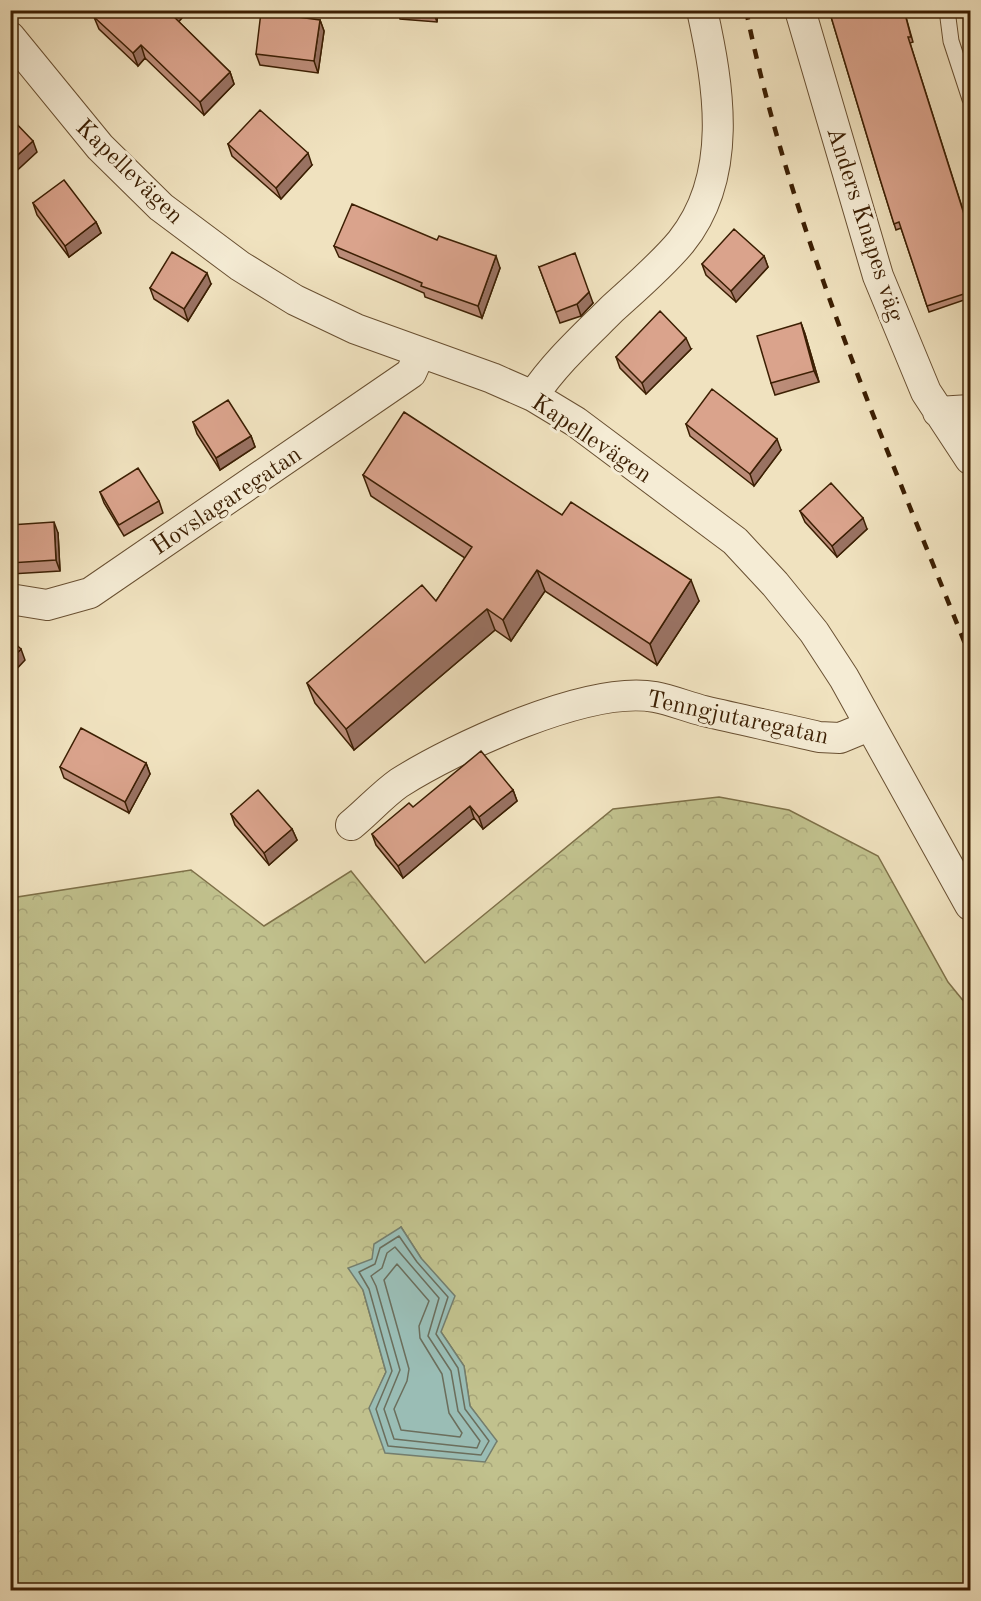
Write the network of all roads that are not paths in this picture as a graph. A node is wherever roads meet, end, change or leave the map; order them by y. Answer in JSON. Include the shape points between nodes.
{"nodes":[{"id":1,"x":702,"y":10,"type":"edge"},
{"id":2,"x":800,"y":10,"type":"edge"},
{"id":3,"x":947,"y":10,"type":"edge"},
{"id":4,"x":10,"y":38,"type":"edge"},
{"id":5,"x":970,"y":99,"type":"edge"},
{"id":6,"x":420,"y":353,"type":"junction"},
{"id":7,"x":533,"y":396,"type":"junction"},
{"id":8,"x":970,"y":410,"type":"edge"},
{"id":9,"x":938,"y":412,"type":"junction"},
{"id":10,"x":970,"y":459,"type":"edge"},
{"id":11,"x":10,"y":599,"type":"edge"},
{"id":12,"x":869,"y":726,"type":"junction"},
{"id":13,"x":351,"y":825,"type":"dead end"},
{"id":14,"x":970,"y":905,"type":"edge"}],
"edges":[{"from":1,"to":7,"type":"street","via":[[719,141],[714,175],[701,209],[681,242],[563,356]]},
{"from":2,"to":9,"type":"street","name":"Anders Knapes väg","via":[[878,276]]},
{"from":3,"to":5,"type":"lane","via":[[951,40]]},
{"from":4,"to":6,"type":"street","name":"Kapellevägen","via":[[100,147],[161,207],[240,266],[295,300]]},
{"from":6,"to":7,"type":"street","name":"Kapellevägen"},
{"from":6,"to":11,"type":"street","name":"Hovslagaregatan","via":[[411,374],[90,592],[47,605]]},
{"from":7,"to":12,"type":"street","name":"Kapellevägen","via":[[576,422],[735,541],[814,632]]},
{"from":8,"to":9,"type":"street"},
{"from":9,"to":10,"type":"street","name":"Anders Knapes väg"},
{"from":12,"to":13,"type":"street","name":"Tenngjutaregatan","via":[[840,738],[819,737],[655,697],[616,695],[587,701],[457,751],[398,784]]},
{"from":12,"to":14,"type":"street","name":"Kapellevägen"}]}
